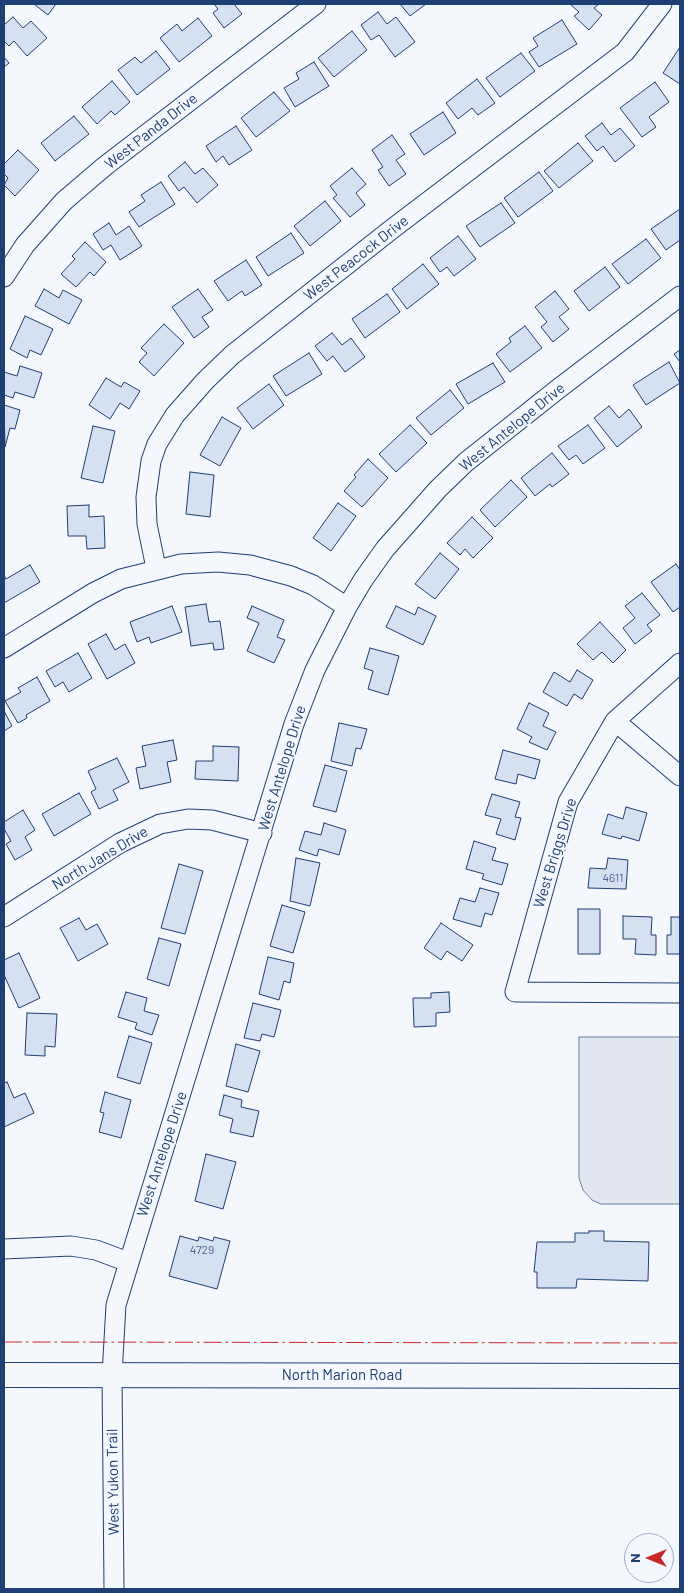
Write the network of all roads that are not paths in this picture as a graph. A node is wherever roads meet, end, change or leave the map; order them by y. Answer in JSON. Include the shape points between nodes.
{"nodes":[{"id":1,"x":316,"y":4,"type":"edge"},
{"id":2,"x":662,"y":4,"type":"edge"},
{"id":3,"x":4,"y":277,"type":"edge"},
{"id":4,"x":680,"y":296,"type":"edge"},
{"id":5,"x":156,"y":568,"type":"junction"},
{"id":6,"x":347,"y":607,"type":"junction"},
{"id":7,"x":4,"y":648,"type":"edge"},
{"id":8,"x":680,"y":663,"type":"edge"},
{"id":9,"x":615,"y":721,"type":"junction"},
{"id":10,"x":680,"y":776,"type":"edge"},
{"id":11,"x":262,"y":833,"type":"junction"},
{"id":12,"x":4,"y":917,"type":"edge"},
{"id":13,"x":680,"y":993,"type":"edge"},
{"id":14,"x":4,"y":1249,"type":"edge"},
{"id":15,"x":128,"y":1262,"type":"junction"},
{"id":16,"x":4,"y":1375,"type":"edge"},
{"id":17,"x":112,"y":1375,"type":"junction"},
{"id":18,"x":680,"y":1376,"type":"edge"},
{"id":19,"x":114,"y":1589,"type":"edge"}],
"edges":[{"from":1,"to":3,"type":"street","name":"West Panda Drive","via":[[64,201],[25,245]]},
{"from":2,"to":5,"type":"street","name":"West Peacock Drive","via":[[625,52],[392,229],[232,355],[205,381],[175,415],[157,444],[151,461],[146,515]]},
{"from":4,"to":6,"type":"street","name":"West Antelope Drive","via":[[466,462],[385,550]]},
{"from":5,"to":6,"type":"street","via":[[218,562],[250,565],[313,585]]},
{"from":5,"to":7,"type":"street","via":[[121,579],[93,593]]},
{"from":6,"to":11,"type":"street","name":"West Antelope Drive","via":[[303,698]]},
{"from":8,"to":9,"type":"street","name":"West Briggs Drive"},
{"from":9,"to":10,"type":"street"},
{"from":9,"to":13,"type":"street","name":"West Briggs Drive","via":[[568,802],[515,992]]},
{"from":11,"to":12,"type":"street","name":"North Jans Drive","via":[[212,820],[188,819],[160,824],[120,842]]},
{"from":11,"to":15,"type":"street","name":"West Antelope Drive"},
{"from":14,"to":15,"type":"street","via":[[71,1246],[96,1250]]},
{"from":15,"to":17,"type":"street","name":"West Antelope Drive","via":[[116,1305]]},
{"from":16,"to":17,"type":"main road","name":"North Marion Road"},
{"from":17,"to":18,"type":"main road","name":"North Marion Road"},
{"from":17,"to":19,"type":"street","name":"West Yukon Trail"}]}
